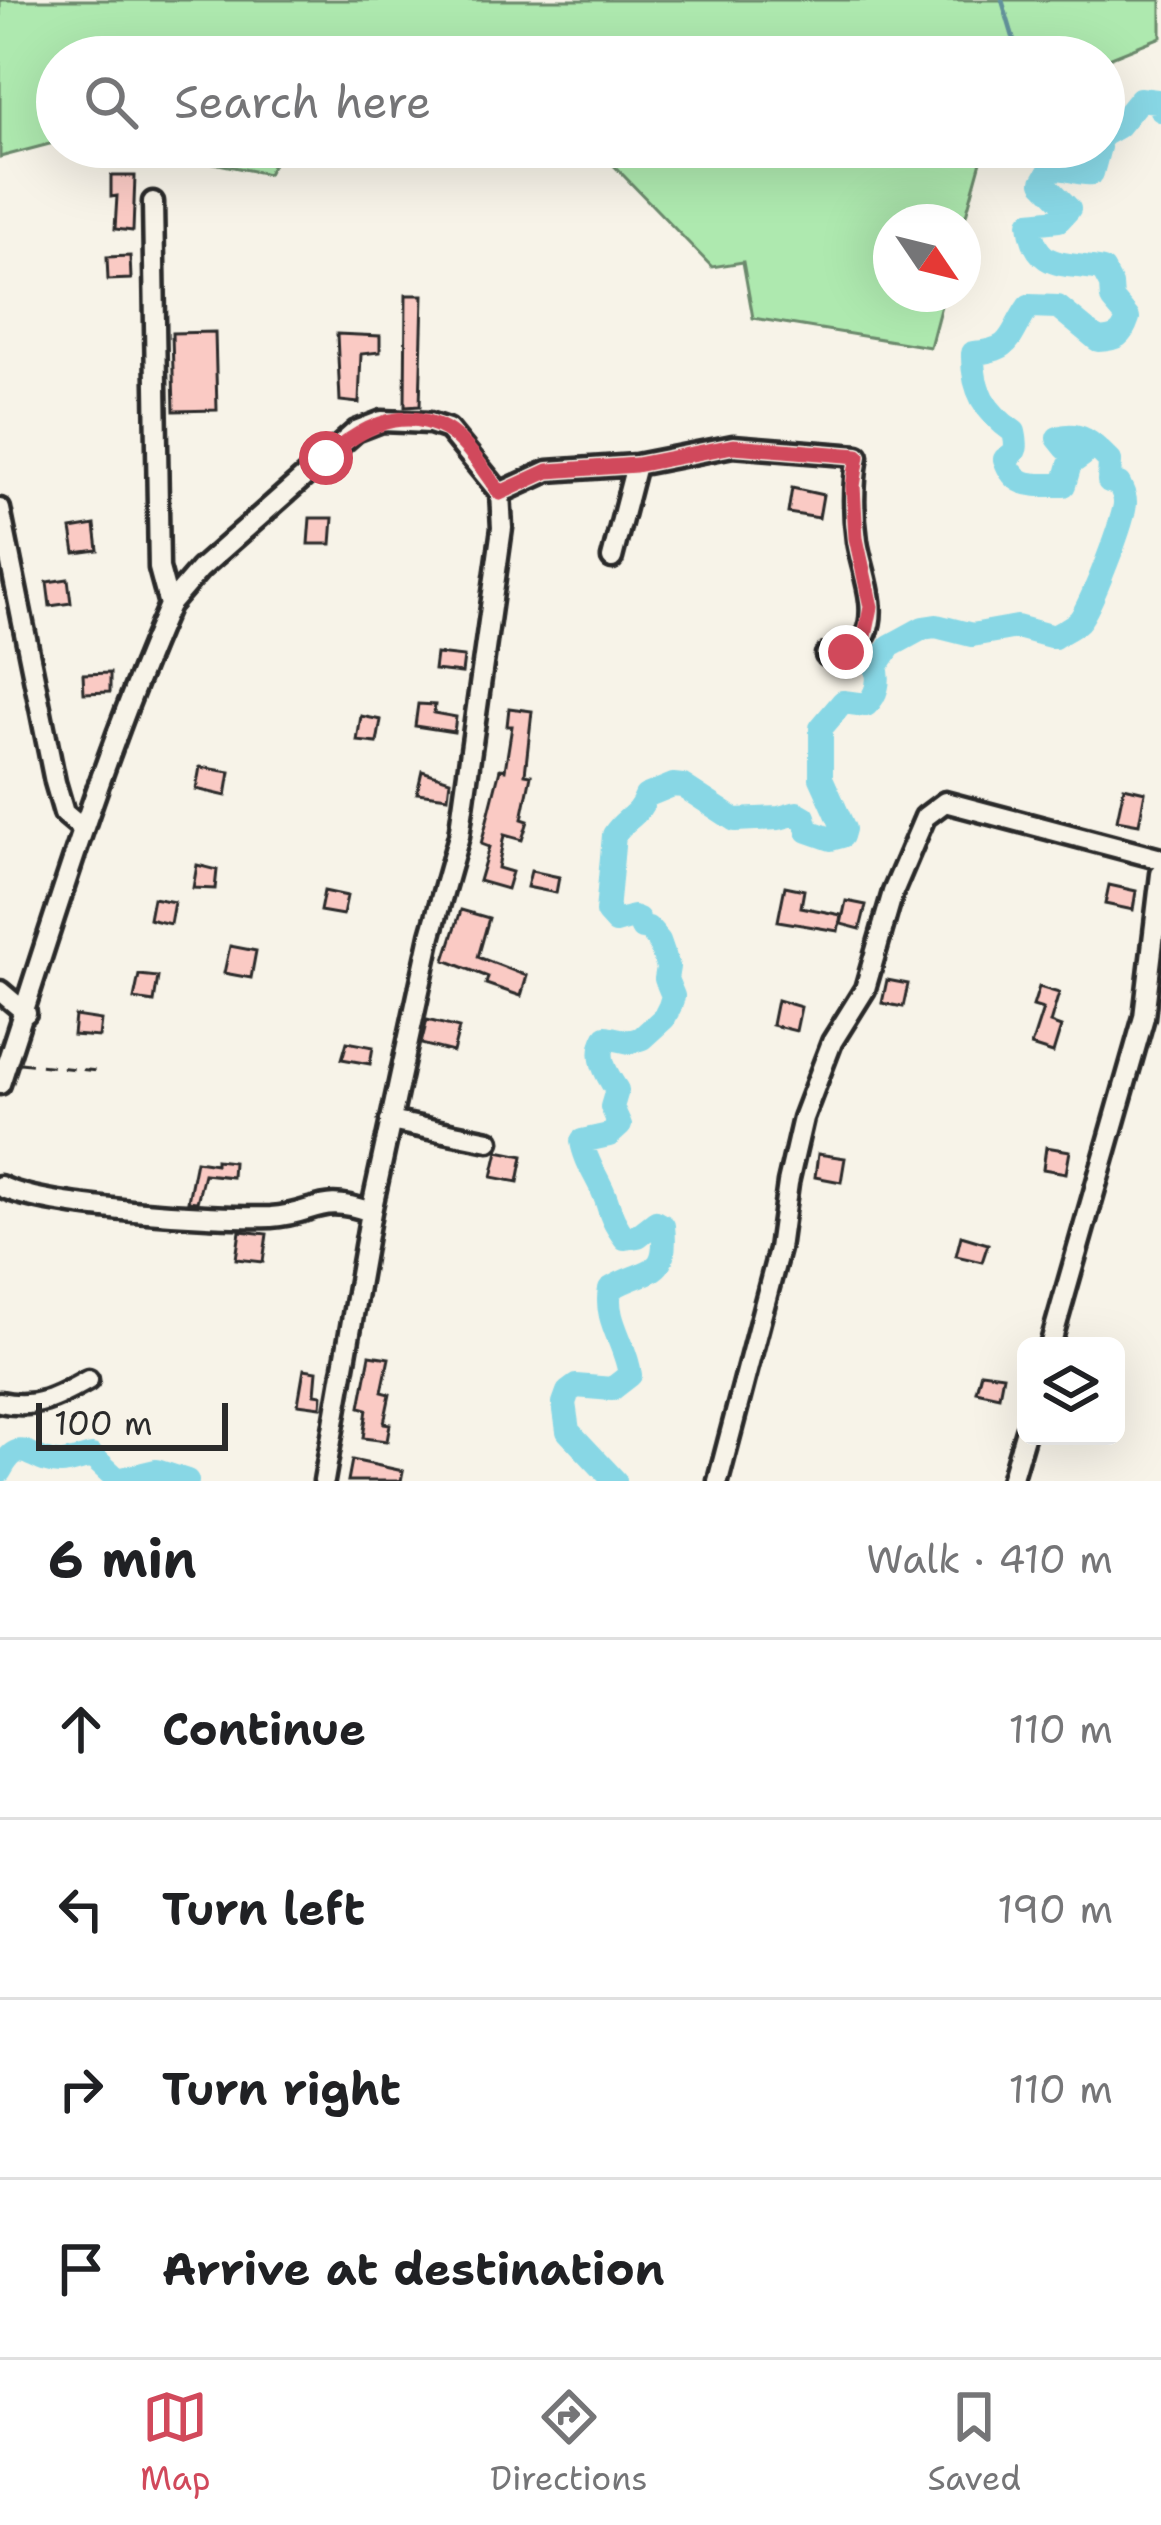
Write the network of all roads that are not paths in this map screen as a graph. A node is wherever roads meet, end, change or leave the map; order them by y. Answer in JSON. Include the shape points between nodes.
{"nodes":[{"id":1,"x":153,"y":202,"type":"dead end"},
{"id":2,"x":636,"y":465,"type":"junction"},
{"id":3,"x":500,"y":493,"type":"junction"},
{"id":4,"x":0,"y":509,"type":"edge"},
{"id":5,"x":612,"y":558,"type":"dead end"},
{"id":6,"x":169,"y":605,"type":"junction"},
{"id":7,"x":826,"y":655,"type":"dead end"},
{"id":8,"x":83,"y":829,"type":"junction"},
{"id":9,"x":1161,"y":859,"type":"edge"},
{"id":10,"x":1161,"y":874,"type":"edge"},
{"id":11,"x":0,"y":991,"type":"edge"},
{"id":12,"x":26,"y":1013,"type":"junction"},
{"id":13,"x":1153,"y":1014,"type":"edge"},
{"id":14,"x":0,"y":1084,"type":"edge"},
{"id":15,"x":390,"y":1121,"type":"junction"},
{"id":16,"x":489,"y":1141,"type":"dead end"},
{"id":17,"x":0,"y":1186,"type":"edge"},
{"id":18,"x":371,"y":1211,"type":"junction"},
{"id":19,"x":1053,"y":1337,"type":"edge"},
{"id":20,"x":88,"y":1380,"type":"dead end"},
{"id":21,"x":0,"y":1402,"type":"edge"},
{"id":22,"x":1022,"y":1445,"type":"edge"},
{"id":23,"x":324,"y":1481,"type":"edge"},
{"id":24,"x":718,"y":1481,"type":"edge"},
{"id":25,"x":1011,"y":1481,"type":"edge"}],
"edges":[{"from":1,"to":6,"type":"street","via":[[159,568]]},
{"from":2,"to":3,"type":"street","via":[[548,471]]},
{"from":2,"to":5,"type":"street"},
{"from":2,"to":7,"type":"street","via":[[733,446],[858,456],[856,538],[871,607],[865,636],[846,652]]},
{"from":3,"to":6,"type":"street","via":[[448,429],[382,422],[356,431]]},
{"from":3,"to":15,"type":"street","via":[[502,528],[459,836]]},
{"from":4,"to":8,"type":"street","via":[[55,782],[64,813]]},
{"from":6,"to":8,"type":"street"},
{"from":8,"to":12,"type":"street"},
{"from":9,"to":24,"type":"street","via":[[945,802],[926,817],[893,892],[865,989],[832,1042],[803,1118]]},
{"from":10,"to":13,"type":"street"},
{"from":11,"to":12,"type":"street"},
{"from":12,"to":14,"type":"street"},
{"from":13,"to":19,"type":"street"},
{"from":15,"to":16,"type":"street"},
{"from":15,"to":18,"type":"street"},
{"from":17,"to":18,"type":"street","via":[[92,1205],[240,1217],[329,1202]]},
{"from":18,"to":23,"type":"street"},
{"from":20,"to":21,"type":"street","via":[[26,1407]]},
{"from":22,"to":25,"type":"street"}]}
